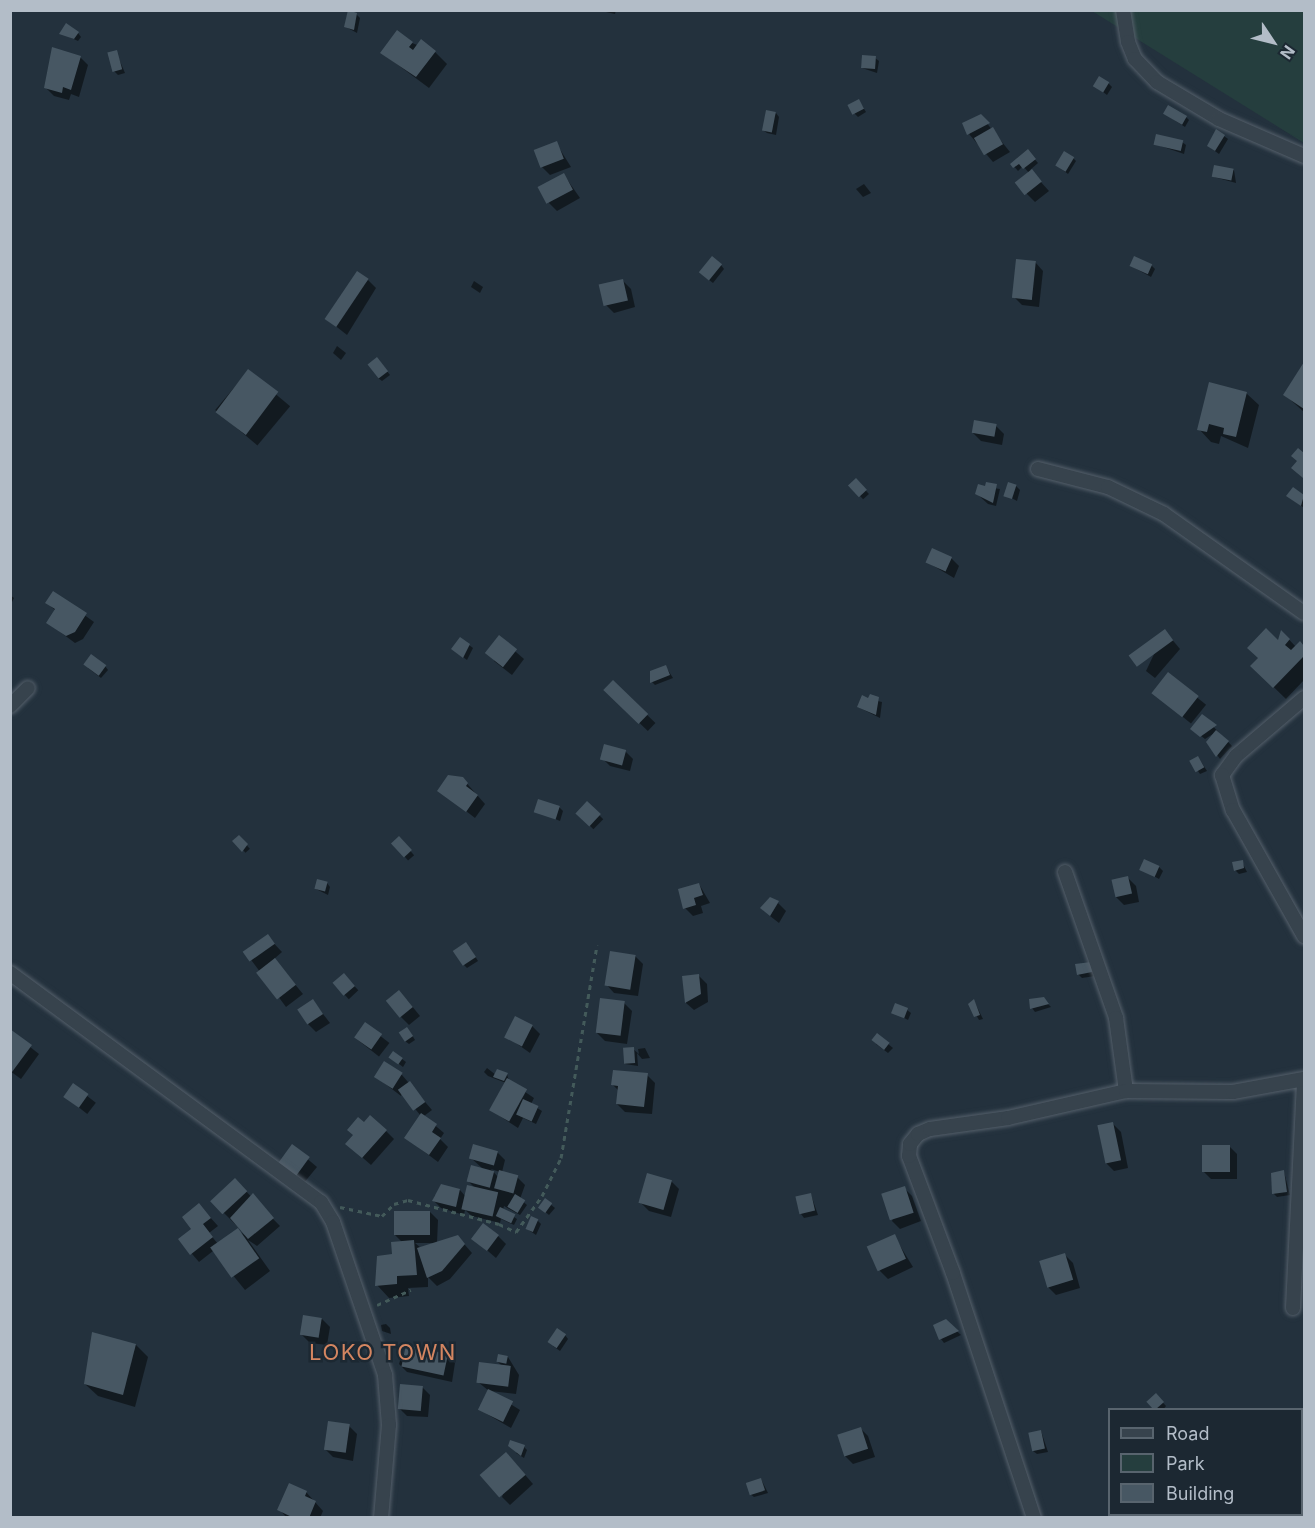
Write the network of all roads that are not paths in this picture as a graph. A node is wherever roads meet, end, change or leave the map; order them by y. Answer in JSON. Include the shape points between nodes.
{"nodes":[{"id":1,"x":1123,"y":10,"type":"edge"},
{"id":2,"x":1305,"y":156,"type":"edge"},
{"id":3,"x":1038,"y":469,"type":"dead end"},
{"id":4,"x":1305,"y":613,"type":"edge"},
{"id":5,"x":28,"y":688,"type":"dead end"},
{"id":6,"x":1305,"y":699,"type":"edge"},
{"id":7,"x":10,"y":706,"type":"edge"},
{"id":8,"x":1065,"y":872,"type":"dead end"},
{"id":9,"x":1305,"y":936,"type":"edge"},
{"id":10,"x":10,"y":973,"type":"edge"},
{"id":11,"x":1304,"y":1079,"type":"edge"},
{"id":12,"x":1126,"y":1091,"type":"junction"},
{"id":13,"x":1293,"y":1308,"type":"dead end"},
{"id":14,"x":381,"y":1518,"type":"edge"},
{"id":15,"x":1034,"y":1518,"type":"edge"}],
"edges":[{"from":1,"to":2,"type":"street","via":[[1135,59],[1157,82],[1219,119]]},
{"from":3,"to":4,"type":"street","via":[[1108,487],[1164,514]]},
{"from":5,"to":7,"type":"street"},
{"from":6,"to":9,"type":"street","via":[[1236,756],[1222,775],[1233,810]]},
{"from":8,"to":12,"type":"street","via":[[1116,1018]]},
{"from":10,"to":14,"type":"street","via":[[321,1202],[333,1222],[385,1375],[387,1485]]},
{"from":11,"to":12,"type":"street","via":[[1233,1092]]},
{"from":11,"to":13,"type":"street"},
{"from":12,"to":15,"type":"street","via":[[1008,1118],[930,1129],[918,1134],[910,1144],[909,1156],[953,1273]]}]}
